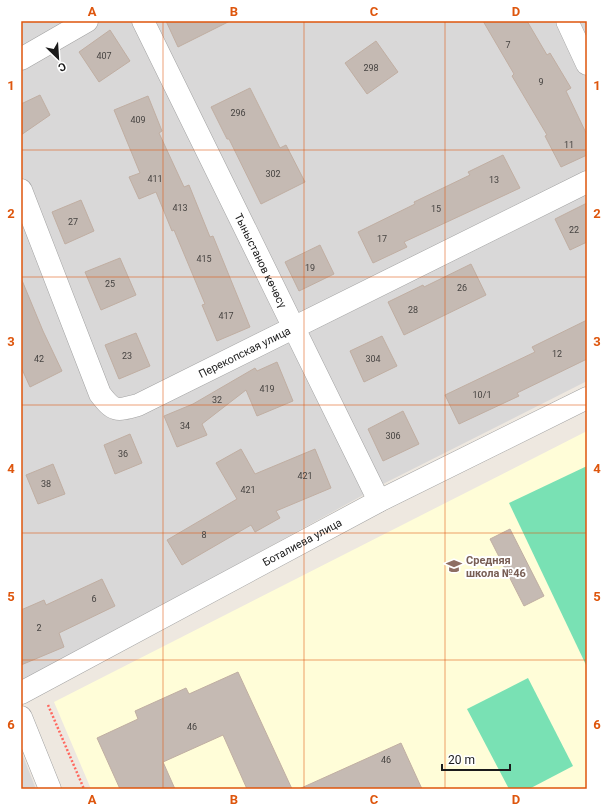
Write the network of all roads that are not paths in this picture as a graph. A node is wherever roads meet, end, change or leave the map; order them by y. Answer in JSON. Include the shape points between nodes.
{"nodes":[{"id":1,"x":87,"y":21,"type":"edge"},
{"id":2,"x":143,"y":21,"type":"edge"},
{"id":3,"x":567,"y":21,"type":"edge"},
{"id":4,"x":21,"y":59,"type":"edge"},
{"id":5,"x":587,"y":64,"type":"edge"},
{"id":6,"x":587,"y":182,"type":"edge"},
{"id":7,"x":21,"y":190,"type":"edge"},
{"id":8,"x":294,"y":327,"type":"junction"},
{"id":9,"x":587,"y":398,"type":"edge"},
{"id":10,"x":379,"y":501,"type":"junction"},
{"id":11,"x":30,"y":688,"type":"edge"},
{"id":12,"x":21,"y":717,"type":"edge"},
{"id":13,"x":50,"y":789,"type":"edge"}],
"edges":[{"from":1,"to":4,"type":"street"},
{"from":2,"to":8,"type":"street","name":"Тыныстанов көчөсү"},
{"from":3,"to":5,"type":"street"},
{"from":6,"to":8,"type":"street","name":"Перекопская улица"},
{"from":7,"to":8,"type":"street","name":"Перекопская улица","via":[[100,394],[109,406],[120,410],[138,405]]},
{"from":8,"to":10,"type":"street","name":"Тыныстанов көчөсү"},
{"from":9,"to":10,"type":"street","name":"Боталиева улица"},
{"from":10,"to":11,"type":"street","name":"Боталиева улица"},
{"from":12,"to":13,"type":"street"}]}
